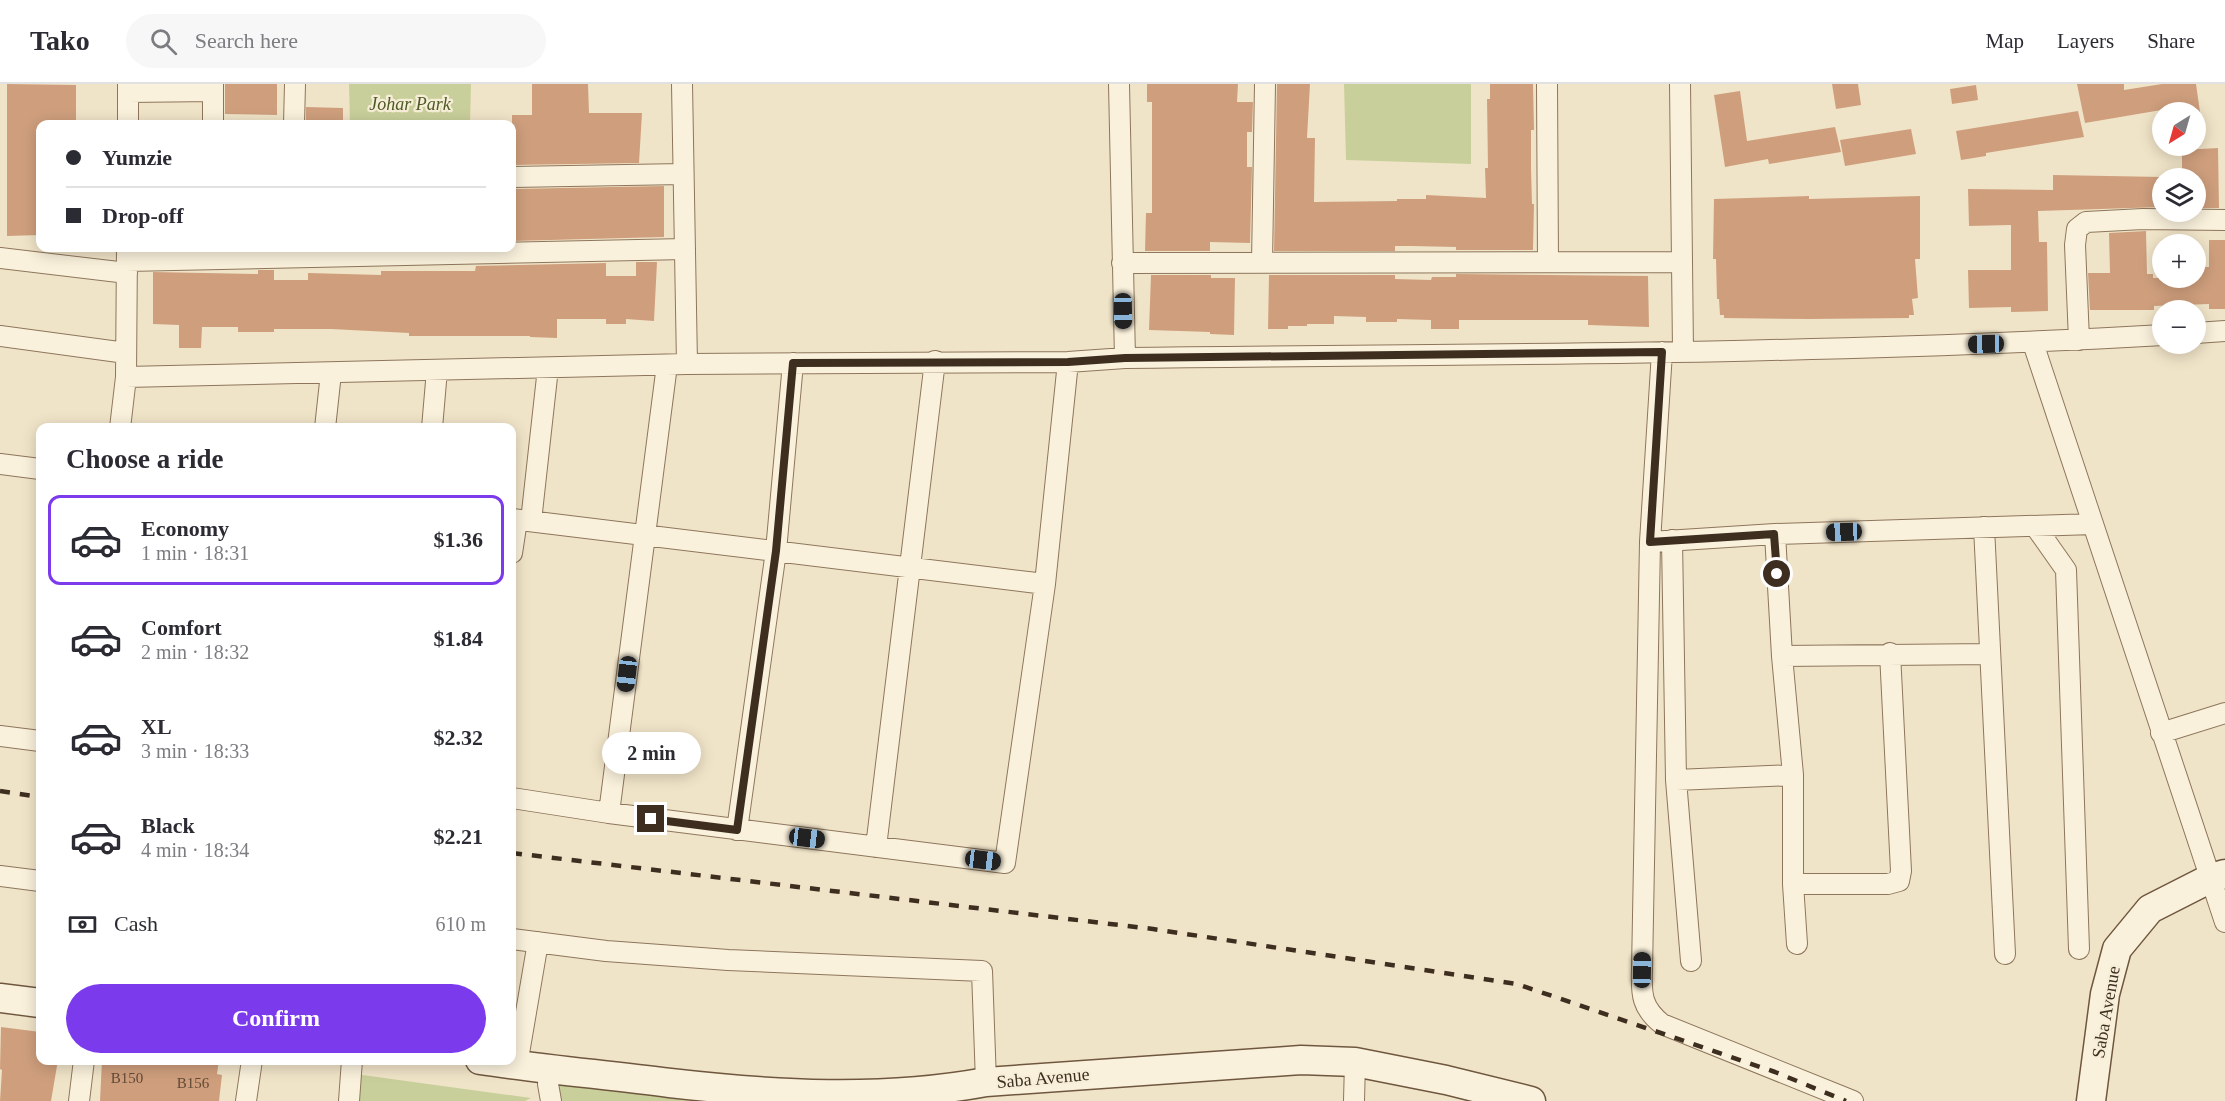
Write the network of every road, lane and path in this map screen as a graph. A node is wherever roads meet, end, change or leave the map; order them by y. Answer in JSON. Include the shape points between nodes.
{"nodes":[{"id":1,"x":294,"y":84,"type":"edge"},
{"id":2,"x":682,"y":84,"type":"edge"},
{"id":3,"x":1119,"y":84,"type":"edge"},
{"id":4,"x":1265,"y":84,"type":"edge"},
{"id":5,"x":1547,"y":84,"type":"edge"},
{"id":6,"x":1680,"y":84,"type":"edge"},
{"id":7,"x":128,"y":88,"type":"edge"},
{"id":8,"x":213,"y":88,"type":"edge"},
{"id":9,"x":128,"y":120,"type":"edge"},
{"id":10,"x":213,"y":120,"type":"edge"},
{"id":11,"x":294,"y":120,"type":"edge"},
{"id":12,"x":683,"y":174,"type":"junction"},
{"id":13,"x":516,"y":177,"type":"edge"},
{"id":14,"x":2225,"y":220,"type":"edge"},
{"id":15,"x":686,"y":249,"type":"junction"},
{"id":16,"x":0,"y":258,"type":"edge"},
{"id":17,"x":127,"y":260,"type":"edge"},
{"id":18,"x":1548,"y":262,"type":"junction"},
{"id":19,"x":1680,"y":262,"type":"junction"},
{"id":20,"x":1122,"y":263,"type":"junction"},
{"id":21,"x":1262,"y":263,"type":"junction"},
{"id":22,"x":2225,"y":331,"type":"edge"},
{"id":23,"x":2206,"y":332,"type":"edge"},
{"id":24,"x":0,"y":336,"type":"edge"},
{"id":25,"x":2152,"y":336,"type":"edge"},
{"id":26,"x":2079,"y":340,"type":"junction"},
{"id":27,"x":2033,"y":343,"type":"junction"},
{"id":28,"x":1683,"y":351,"type":"junction"},
{"id":29,"x":1662,"y":352,"type":"junction"},
{"id":30,"x":126,"y":353,"type":"junction"},
{"id":31,"x":1125,"y":358,"type":"junction"},
{"id":32,"x":935,"y":361,"type":"junction"},
{"id":33,"x":1068,"y":362,"type":"junction"},
{"id":34,"x":793,"y":363,"type":"junction"},
{"id":35,"x":687,"y":364,"type":"junction"},
{"id":36,"x":667,"y":365,"type":"junction"},
{"id":37,"x":548,"y":368,"type":"junction"},
{"id":38,"x":437,"y":370,"type":"junction"},
{"id":39,"x":331,"y":373,"type":"junction"},
{"id":40,"x":126,"y":377,"type":"junction"},
{"id":41,"x":121,"y":423,"type":"edge"},
{"id":42,"x":326,"y":423,"type":"edge"},
{"id":43,"x":432,"y":423,"type":"edge"},
{"id":44,"x":0,"y":464,"type":"edge"},
{"id":45,"x":36,"y":468,"type":"edge"},
{"id":46,"x":520,"y":520,"type":"edge"},
{"id":47,"x":2094,"y":524,"type":"junction"},
{"id":48,"x":2035,"y":526,"type":"junction"},
{"id":49,"x":1984,"y":527,"type":"junction"},
{"id":50,"x":1774,"y":534,"type":"junction"},
{"id":51,"x":645,"y":535,"type":"junction"},
{"id":52,"x":516,"y":536,"type":"edge"},
{"id":53,"x":1672,"y":540,"type":"junction"},
{"id":54,"x":1650,"y":542,"type":"junction"},
{"id":55,"x":776,"y":551,"type":"junction"},
{"id":56,"x":911,"y":568,"type":"junction"},
{"id":57,"x":1045,"y":584,"type":"junction"},
{"id":58,"x":1890,"y":654,"type":"junction"},
{"id":59,"x":1990,"y":654,"type":"junction"},
{"id":60,"x":1782,"y":656,"type":"junction"},
{"id":61,"x":2225,"y":713,"type":"edge"},
{"id":62,"x":2161,"y":733,"type":"junction"},
{"id":63,"x":0,"y":736,"type":"edge"},
{"id":64,"x":36,"y":740,"type":"edge"},
{"id":65,"x":1793,"y":776,"type":"junction"},
{"id":66,"x":1677,"y":780,"type":"junction"},
{"id":67,"x":516,"y":799,"type":"edge"},
{"id":68,"x":609,"y":813,"type":"junction"},
{"id":69,"x":737,"y":830,"type":"junction"},
{"id":70,"x":876,"y":847,"type":"junction"},
{"id":71,"x":0,"y":876,"type":"edge"},
{"id":72,"x":2218,"y":876,"type":"edge"},
{"id":73,"x":36,"y":880,"type":"edge"},
{"id":74,"x":1793,"y":884,"type":"junction"},
{"id":75,"x":2225,"y":922,"type":"edge"},
{"id":76,"x":516,"y":939,"type":"edge"},
{"id":77,"x":538,"y":942,"type":"junction"},
{"id":78,"x":1797,"y":944,"type":"dead end"},
{"id":79,"x":2079,"y":949,"type":"dead end"},
{"id":80,"x":2005,"y":954,"type":"dead end"},
{"id":81,"x":1691,"y":961,"type":"dead end"},
{"id":82,"x":0,"y":998,"type":"edge"},
{"id":83,"x":36,"y":1002,"type":"edge"},
{"id":84,"x":1355,"y":1062,"type":"junction"},
{"id":85,"x":83,"y":1065,"type":"edge"},
{"id":86,"x":251,"y":1065,"type":"edge"},
{"id":87,"x":352,"y":1065,"type":"edge"},
{"id":88,"x":517,"y":1065,"type":"joint"},
{"id":89,"x":549,"y":1069,"type":"junction"},
{"id":90,"x":986,"y":1082,"type":"junction"},
{"id":91,"x":957,"y":1095,"type":"edge"},
{"id":92,"x":775,"y":1098,"type":"edge"},
{"id":93,"x":79,"y":1101,"type":"edge"},
{"id":94,"x":246,"y":1101,"type":"edge"},
{"id":95,"x":349,"y":1101,"type":"edge"},
{"id":96,"x":551,"y":1101,"type":"edge"},
{"id":97,"x":1354,"y":1101,"type":"edge"},
{"id":98,"x":1531,"y":1101,"type":"edge"},
{"id":99,"x":1853,"y":1101,"type":"edge"},
{"id":100,"x":2091,"y":1101,"type":"edge"}],
"edges":[{"from":1,"to":11,"type":"street"},
{"from":2,"to":12,"type":"street"},
{"from":3,"to":20,"type":"street"},
{"from":4,"to":21,"type":"street"},
{"from":5,"to":18,"type":"street"},
{"from":6,"to":19,"type":"street"},
{"from":7,"to":8,"type":"street"},
{"from":7,"to":9,"type":"street"},
{"from":8,"to":10,"type":"street"},
{"from":12,"to":13,"type":"street"},
{"from":12,"to":15,"type":"street"},
{"from":14,"to":26,"type":"street","via":[[2086,222],[2077,229]]},
{"from":15,"to":17,"type":"street"},
{"from":15,"to":35,"type":"street"},
{"from":16,"to":17,"type":"street"},
{"from":17,"to":30,"type":"street"},
{"from":18,"to":19,"type":"street"},
{"from":18,"to":21,"type":"street"},
{"from":19,"to":28,"type":"street"},
{"from":20,"to":21,"type":"street"},
{"from":20,"to":31,"type":"street"},
{"from":22,"to":23,"type":"street"},
{"from":24,"to":30,"type":"street"},
{"from":25,"to":26,"type":"street"},
{"from":26,"to":27,"type":"street"},
{"from":27,"to":28,"type":"street"},
{"from":27,"to":47,"type":"street"},
{"from":28,"to":29,"type":"street"},
{"from":29,"to":31,"type":"street"},
{"from":29,"to":54,"type":"street"},
{"from":30,"to":40,"type":"street"},
{"from":31,"to":33,"type":"street"},
{"from":32,"to":33,"type":"street"},
{"from":32,"to":34,"type":"street"},
{"from":32,"to":56,"type":"street"},
{"from":33,"to":57,"type":"street"},
{"from":34,"to":35,"type":"street"},
{"from":34,"to":55,"type":"street"},
{"from":35,"to":36,"type":"street"},
{"from":36,"to":37,"type":"street"},
{"from":36,"to":51,"type":"street"},
{"from":37,"to":38,"type":"street"},
{"from":37,"to":46,"type":"street"},
{"from":38,"to":39,"type":"street"},
{"from":38,"to":43,"type":"street"},
{"from":39,"to":40,"type":"street"},
{"from":39,"to":42,"type":"street"},
{"from":40,"to":41,"type":"street"},
{"from":44,"to":45,"type":"street"},
{"from":46,"to":51,"type":"street"},
{"from":46,"to":52,"type":"street"},
{"from":47,"to":48,"type":"street"},
{"from":47,"to":62,"type":"street"},
{"from":48,"to":49,"type":"street"},
{"from":48,"to":79,"type":"street","via":[[2066,570]]},
{"from":49,"to":50,"type":"street"},
{"from":49,"to":59,"type":"street"},
{"from":50,"to":53,"type":"street"},
{"from":50,"to":60,"type":"street"},
{"from":51,"to":55,"type":"street"},
{"from":51,"to":68,"type":"street"},
{"from":53,"to":54,"type":"street"},
{"from":53,"to":66,"type":"street"},
{"from":54,"to":99,"type":"street","via":[[1641,980],[1644,1003],[1650,1015],[1662,1024]]},
{"from":55,"to":56,"type":"street"},
{"from":55,"to":69,"type":"street"},
{"from":56,"to":57,"type":"street"},
{"from":56,"to":70,"type":"street"},
{"from":57,"to":70,"type":"street","via":[[1005,863]]},
{"from":58,"to":59,"type":"street"},
{"from":58,"to":60,"type":"street"},
{"from":58,"to":74,"type":"street","via":[[1899,881]]},
{"from":59,"to":80,"type":"street"},
{"from":60,"to":65,"type":"street"},
{"from":61,"to":62,"type":"street"},
{"from":62,"to":72,"type":"street"},
{"from":63,"to":64,"type":"street"},
{"from":65,"to":66,"type":"street"},
{"from":65,"to":74,"type":"street"},
{"from":66,"to":81,"type":"street"},
{"from":67,"to":68,"type":"street"},
{"from":68,"to":69,"type":"street"},
{"from":69,"to":70,"type":"street"},
{"from":71,"to":73,"type":"street"},
{"from":72,"to":75,"type":"street"},
{"from":72,"to":100,"type":"main road","name":"Saba Avenue","via":[[2150,909],[2117,949],[2105,994]]},
{"from":74,"to":78,"type":"street"},
{"from":76,"to":77,"type":"street"},
{"from":77,"to":88,"type":"street"},
{"from":77,"to":90,"type":"street","via":[[728,960],[982,971]]},
{"from":82,"to":83,"type":"main road"},
{"from":84,"to":90,"type":"main road","name":"Saba Avenue","via":[[1301,1060]]},
{"from":84,"to":97,"type":"street"},
{"from":84,"to":98,"type":"main road","name":"Saba Avenue"},
{"from":85,"to":93,"type":"street"},
{"from":86,"to":94,"type":"street"},
{"from":87,"to":95,"type":"street"},
{"from":88,"to":89,"type":"main road","name":"Saba Avenue"},
{"from":89,"to":92,"type":"main road","name":"Saba Avenue"},
{"from":89,"to":96,"type":"street"},
{"from":90,"to":91,"type":"main road","name":"Saba Avenue"},
{"from":91,"to":92,"type":"main road","name":"Saba Avenue"}]}
